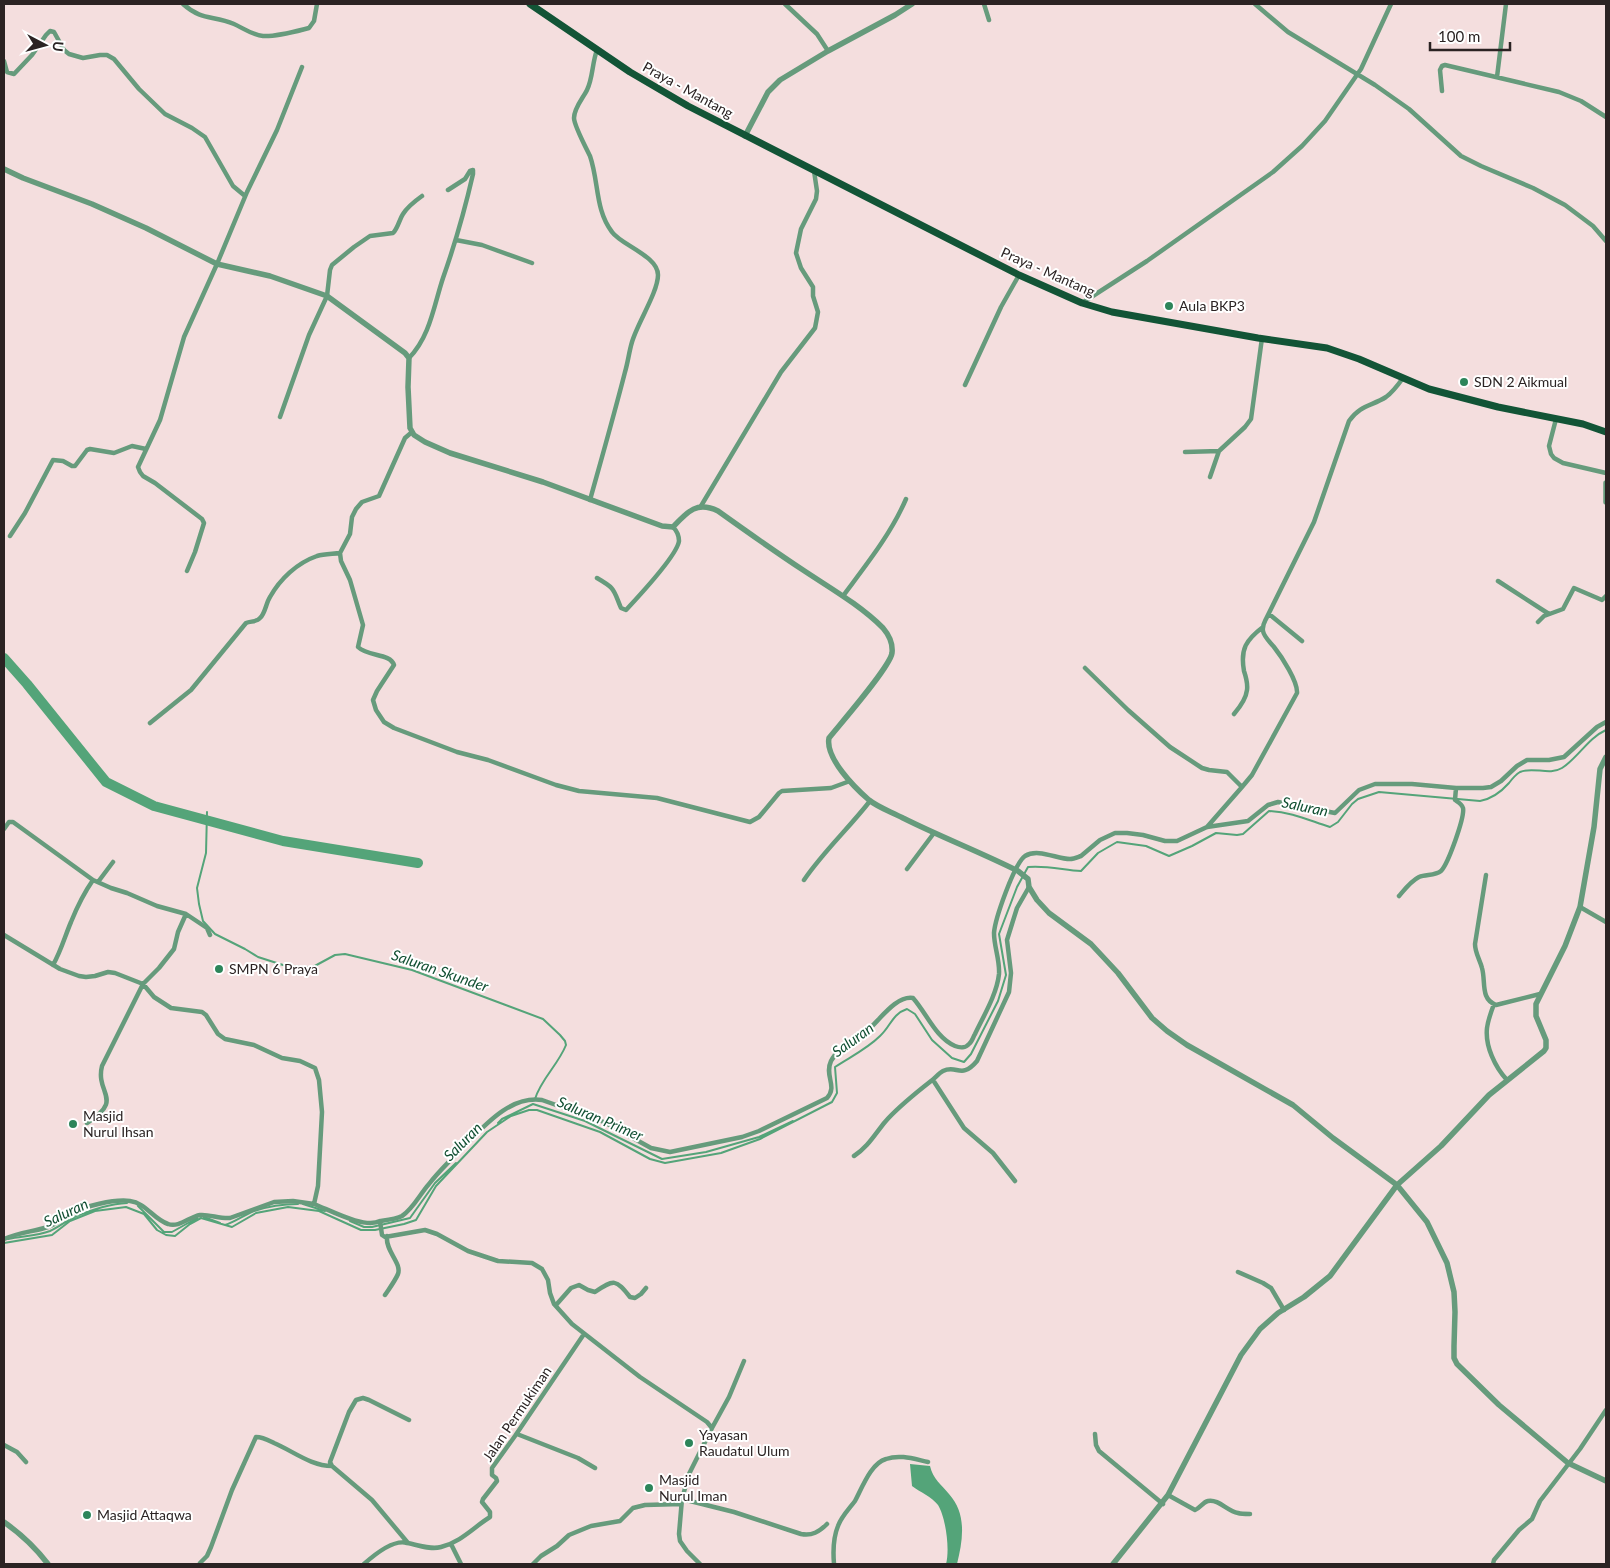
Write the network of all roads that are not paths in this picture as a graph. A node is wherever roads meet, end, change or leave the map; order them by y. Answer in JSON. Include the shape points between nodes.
{"nodes":[{"id":1,"x":183,"y":4,"type":"edge"},
{"id":2,"x":318,"y":4,"type":"edge"},
{"id":3,"x":530,"y":4,"type":"edge"},
{"id":4,"x":785,"y":4,"type":"edge"},
{"id":5,"x":912,"y":4,"type":"edge"},
{"id":6,"x":984,"y":4,"type":"edge"},
{"id":7,"x":1255,"y":4,"type":"edge"},
{"id":8,"x":1392,"y":4,"type":"edge"},
{"id":9,"x":1506,"y":4,"type":"edge"},
{"id":10,"x":989,"y":20,"type":"dead end"},
{"id":11,"x":597,"y":50,"type":"junction"},
{"id":12,"x":828,"y":51,"type":"junction"},
{"id":13,"x":4,"y":61,"type":"edge"},
{"id":14,"x":302,"y":67,"type":"dead end"},
{"id":15,"x":1357,"y":75,"type":"junction"},
{"id":16,"x":1496,"y":77,"type":"junction"},
{"id":17,"x":1442,"y":91,"type":"dead end"},
{"id":18,"x":1606,"y":117,"type":"edge"},
{"id":19,"x":745,"y":136,"type":"junction"},
{"id":20,"x":4,"y":169,"type":"edge"},
{"id":21,"x":814,"y":171,"type":"junction"},
{"id":22,"x":448,"y":190,"type":"dead end"},
{"id":23,"x":245,"y":196,"type":"junction"},
{"id":24,"x":422,"y":196,"type":"dead end"},
{"id":25,"x":456,"y":240,"type":"junction"},
{"id":26,"x":1606,"y":241,"type":"edge"},
{"id":27,"x":532,"y":263,"type":"dead end"},
{"id":28,"x":218,"y":264,"type":"junction"},
{"id":29,"x":1020,"y":275,"type":"junction"},
{"id":30,"x":327,"y":296,"type":"junction"},
{"id":31,"x":1082,"y":303,"type":"junction"},
{"id":32,"x":1262,"y":338,"type":"junction"},
{"id":33,"x":409,"y":358,"type":"junction"},
{"id":34,"x":1403,"y":378,"type":"junction"},
{"id":35,"x":966,"y":385,"type":"dead end"},
{"id":36,"x":280,"y":417,"type":"dead end"},
{"id":37,"x":1556,"y":419,"type":"junction"},
{"id":38,"x":412,"y":432,"type":"junction"},
{"id":39,"x":1606,"y":432,"type":"edge"},
{"id":40,"x":146,"y":449,"type":"junction"},
{"id":41,"x":1219,"y":451,"type":"junction"},
{"id":42,"x":1185,"y":452,"type":"dead end"},
{"id":43,"x":1606,"y":473,"type":"edge"},
{"id":44,"x":1210,"y":477,"type":"dead end"},
{"id":45,"x":1606,"y":483,"type":"edge"},
{"id":46,"x":906,"y":499,"type":"dead end"},
{"id":47,"x":590,"y":500,"type":"junction"},
{"id":48,"x":1606,"y":502,"type":"edge"},
{"id":49,"x":701,"y":506,"type":"junction"},
{"id":50,"x":673,"y":527,"type":"junction"},
{"id":51,"x":10,"y":536,"type":"dead end"},
{"id":52,"x":340,"y":552,"type":"junction"},
{"id":53,"x":187,"y":571,"type":"dead end"},
{"id":54,"x":597,"y":578,"type":"dead end"},
{"id":55,"x":1498,"y":581,"type":"dead end"},
{"id":56,"x":843,"y":596,"type":"junction"},
{"id":57,"x":1606,"y":596,"type":"edge"},
{"id":58,"x":1269,"y":614,"type":"junction"},
{"id":59,"x":1549,"y":614,"type":"junction"},
{"id":60,"x":1538,"y":622,"type":"dead end"},
{"id":61,"x":1263,"y":627,"type":"junction"},
{"id":62,"x":1302,"y":641,"type":"dead end"},
{"id":63,"x":1085,"y":668,"type":"dead end"},
{"id":64,"x":1234,"y":714,"type":"dead end"},
{"id":65,"x":1606,"y":722,"type":"edge"},
{"id":66,"x":150,"y":723,"type":"dead end"},
{"id":67,"x":1606,"y":757,"type":"edge"},
{"id":68,"x":850,"y":781,"type":"junction"},
{"id":69,"x":1242,"y":787,"type":"junction"},
{"id":70,"x":1456,"y":790,"type":"junction"},
{"id":71,"x":870,"y":801,"type":"junction"},
{"id":72,"x":1207,"y":827,"type":"junction"},
{"id":73,"x":4,"y":829,"type":"edge"},
{"id":74,"x":934,"y":833,"type":"junction"},
{"id":75,"x":113,"y":862,"type":"dead end"},
{"id":76,"x":907,"y":869,"type":"dead end"},
{"id":77,"x":1017,"y":870,"type":"junction"},
{"id":78,"x":1486,"y":875,"type":"dead end"},
{"id":79,"x":804,"y":880,"type":"dead end"},
{"id":80,"x":96,"y":881,"type":"junction"},
{"id":81,"x":1029,"y":886,"type":"junction"},
{"id":82,"x":1399,"y":896,"type":"dead end"},
{"id":83,"x":1580,"y":907,"type":"junction"},
{"id":84,"x":186,"y":914,"type":"junction"},
{"id":85,"x":1606,"y":922,"type":"edge"},
{"id":86,"x":4,"y":934,"type":"edge"},
{"id":87,"x":210,"y":935,"type":"dead end"},
{"id":88,"x":53,"y":965,"type":"junction"},
{"id":89,"x":143,"y":984,"type":"junction"},
{"id":90,"x":1540,"y":994,"type":"junction"},
{"id":91,"x":1494,"y":1004,"type":"junction"},
{"id":92,"x":933,"y":1080,"type":"junction"},
{"id":93,"x":1507,"y":1080,"type":"junction"},
{"id":94,"x":87,"y":1123,"type":"dead end"},
{"id":95,"x":854,"y":1156,"type":"dead end"},
{"id":96,"x":1015,"y":1181,"type":"dead end"},
{"id":97,"x":1398,"y":1185,"type":"junction"},
{"id":98,"x":314,"y":1204,"type":"junction"},
{"id":99,"x":380,"y":1223,"type":"junction"},
{"id":100,"x":385,"y":1236,"type":"junction"},
{"id":101,"x":4,"y":1239,"type":"edge"},
{"id":102,"x":1238,"y":1272,"type":"dead end"},
{"id":103,"x":646,"y":1288,"type":"dead end"},
{"id":104,"x":385,"y":1295,"type":"dead end"},
{"id":105,"x":556,"y":1305,"type":"junction"},
{"id":106,"x":1284,"y":1310,"type":"junction"},
{"id":107,"x":584,"y":1334,"type":"junction"},
{"id":108,"x":744,"y":1362,"type":"dead end"},
{"id":109,"x":1606,"y":1410,"type":"edge"},
{"id":110,"x":410,"y":1420,"type":"dead end"},
{"id":111,"x":712,"y":1428,"type":"junction"},
{"id":112,"x":517,"y":1434,"type":"junction"},
{"id":113,"x":1095,"y":1434,"type":"dead end"},
{"id":114,"x":4,"y":1445,"type":"edge"},
{"id":115,"x":26,"y":1462,"type":"dead end"},
{"id":116,"x":928,"y":1462,"type":"dead end"},
{"id":117,"x":1568,"y":1463,"type":"junction"},
{"id":118,"x":332,"y":1466,"type":"junction"},
{"id":119,"x":595,"y":1468,"type":"dead end"},
{"id":120,"x":1606,"y":1481,"type":"edge"},
{"id":121,"x":1168,"y":1495,"type":"junction"},
{"id":122,"x":682,"y":1501,"type":"junction"},
{"id":123,"x":1163,"y":1504,"type":"junction"},
{"id":124,"x":1250,"y":1514,"type":"dead end"},
{"id":125,"x":4,"y":1522,"type":"edge"},
{"id":126,"x":826,"y":1524,"type":"dead end"},
{"id":127,"x":408,"y":1543,"type":"junction"},
{"id":128,"x":451,"y":1544,"type":"junction"},
{"id":129,"x":200,"y":1563,"type":"edge"},
{"id":130,"x":48,"y":1564,"type":"edge"},
{"id":131,"x":364,"y":1564,"type":"edge"},
{"id":132,"x":461,"y":1564,"type":"edge"},
{"id":133,"x":532,"y":1564,"type":"edge"},
{"id":134,"x":700,"y":1564,"type":"edge"},
{"id":135,"x":834,"y":1564,"type":"edge"},
{"id":136,"x":1113,"y":1564,"type":"edge"},
{"id":137,"x":1492,"y":1564,"type":"edge"}],
"edges":[{"from":1,"to":2,"type":"street","via":[[200,16],[265,36],[309,28],[316,17]]},
{"from":3,"to":11,"type":"main road","name":"Praya - Mantang"},
{"from":4,"to":12,"type":"street","via":[[817,34]]},
{"from":5,"to":12,"type":"street"},
{"from":6,"to":10,"type":"street"},
{"from":7,"to":15,"type":"street","via":[[1288,32]]},
{"from":8,"to":15,"type":"street"},
{"from":9,"to":16,"type":"street"},
{"from":11,"to":19,"type":"main road","name":"Praya - Mantang","via":[[654,87]]},
{"from":11,"to":47,"type":"street","via":[[588,88],[574,118],[576,126],[593,164],[601,214],[613,234],[653,264],[658,274],[632,341]]},
{"from":12,"to":19,"type":"street","via":[[770,88]]},
{"from":13,"to":23,"type":"street","via":[[7,72],[14,74],[50,31],[54,32],[64,50],[76,57],[100,55],[114,59],[165,114],[205,137],[233,186]]},
{"from":14,"to":23,"type":"street","via":[[277,130]]},
{"from":15,"to":26,"type":"street","via":[[1409,108],[1461,156],[1565,205],[1593,226]]},
{"from":15,"to":31,"type":"street","via":[[1325,121],[1274,172]]},
{"from":16,"to":17,"type":"street","via":[[1445,65],[1440,70]]},
{"from":16,"to":18,"type":"street","via":[[1565,94]]},
{"from":19,"to":21,"type":"main road","name":"Praya - Mantang"},
{"from":20,"to":28,"type":"street","via":[[146,228]]},
{"from":21,"to":29,"type":"main road","name":"Praya - Mantang"},
{"from":21,"to":49,"type":"street","via":[[816,199],[801,229],[796,253],[800,268],[814,287],[818,312],[815,328],[781,372]]},
{"from":22,"to":25,"type":"street","via":[[465,180],[473,170]]},
{"from":23,"to":28,"type":"street"},
{"from":24,"to":30,"type":"street","via":[[404,213],[396,231],[370,236],[332,265]]},
{"from":25,"to":27,"type":"street","via":[[482,245]]},
{"from":25,"to":33,"type":"street","via":[[426,332]]},
{"from":28,"to":30,"type":"street","via":[[270,276]]},
{"from":28,"to":40,"type":"street","via":[[184,337],[160,420]]},
{"from":29,"to":31,"type":"main road","name":"Praya - Mantang"},
{"from":29,"to":35,"type":"street","via":[[1001,307]]},
{"from":30,"to":33,"type":"street"},
{"from":30,"to":36,"type":"street","via":[[309,335]]},
{"from":31,"to":32,"type":"main road","name":"Praya - Mantang","via":[[1112,312]]},
{"from":32,"to":34,"type":"main road","name":"Praya - Mantang","via":[[1327,348]]},
{"from":32,"to":41,"type":"street","via":[[1251,419]]},
{"from":33,"to":38,"type":"street"},
{"from":34,"to":37,"type":"main road","name":"Praya - Mantang","via":[[1429,389]]},
{"from":34,"to":58,"type":"street","via":[[1387,396],[1360,409],[1349,421],[1314,522]]},
{"from":37,"to":39,"type":"main road","name":"Praya - Mantang"},
{"from":37,"to":43,"type":"street","via":[[1549,446],[1554,458]]},
{"from":38,"to":47,"type":"street","via":[[450,453]]},
{"from":38,"to":52,"type":"street","via":[[405,438],[379,496],[362,502],[356,509],[350,534]]},
{"from":40,"to":51,"type":"street","via":[[132,446],[114,453],[90,449],[74,466],[53,460]]},
{"from":40,"to":53,"type":"street","via":[[138,467],[140,472],[204,523]]},
{"from":41,"to":42,"type":"street"},
{"from":41,"to":44,"type":"street"},
{"from":45,"to":48,"type":"street"},
{"from":46,"to":56,"type":"street","via":[[884,541]]},
{"from":47,"to":50,"type":"street"},
{"from":49,"to":50,"type":"street","via":[[690,511]]},
{"from":49,"to":56,"type":"street","via":[[718,511]]},
{"from":50,"to":54,"type":"street","via":[[679,538],[678,544],[660,573],[626,610],[621,608],[612,587]]},
{"from":52,"to":66,"type":"street","via":[[317,556],[288,574],[270,596],[262,616],[246,623],[191,690]]},
{"from":52,"to":68,"type":"street","via":[[363,625],[358,647],[369,654],[388,657],[394,665],[373,700],[384,722],[394,728],[556,785],[657,798],[750,822],[759,817],[782,791],[831,788]]},
{"from":55,"to":59,"type":"street"},
{"from":56,"to":68,"type":"street","via":[[884,629],[891,639],[893,651],[875,680],[829,738],[832,755]]},
{"from":57,"to":59,"type":"street","via":[[1602,600],[1574,588],[1563,609]]},
{"from":58,"to":61,"type":"street"},
{"from":58,"to":62,"type":"street"},
{"from":59,"to":60,"type":"street"},
{"from":61,"to":64,"type":"street","via":[[1244,646],[1242,658],[1248,688],[1242,705]]},
{"from":61,"to":69,"type":"street","via":[[1263,633],[1298,688],[1252,775]]},
{"from":63,"to":69,"type":"street","via":[[1170,747],[1202,768],[1227,772]]},
{"from":65,"to":70,"type":"street","via":[[1564,757],[1527,760],[1491,787]]},
{"from":67,"to":83,"type":"street","via":[[1600,768]]},
{"from":68,"to":71,"type":"street"},
{"from":69,"to":72,"type":"street"},
{"from":70,"to":72,"type":"street","via":[[1412,784],[1376,784],[1359,790],[1335,813],[1278,802],[1268,805],[1248,821]]},
{"from":70,"to":82,"type":"street","via":[[1455,800],[1463,810],[1448,861],[1436,874],[1414,880]]},
{"from":71,"to":74,"type":"street"},
{"from":71,"to":79,"type":"street"},
{"from":72,"to":77,"type":"street","via":[[1171,842],[1144,835],[1115,833],[1076,858],[1034,854],[1024,857]]},
{"from":73,"to":80,"type":"street","via":[[13,822]]},
{"from":74,"to":76,"type":"street"},
{"from":74,"to":77,"type":"street"},
{"from":75,"to":80,"type":"street"},
{"from":77,"to":81,"type":"street","via":[[1028,879]]},
{"from":77,"to":99,"type":"street","via":[[994,933],[999,977],[988,1008],[969,1044],[958,1047],[948,1042],[940,1036],[913,998],[905,998],[838,1051],[829,1068],[832,1088],[827,1098],[742,1137],[670,1152],[650,1148],[604,1122],[542,1100],[524,1101],[492,1118],[434,1178],[408,1212]]},
{"from":78,"to":91,"type":"street","via":[[1475,950],[1482,968],[1484,992]]},
{"from":80,"to":84,"type":"street"},
{"from":80,"to":88,"type":"street","via":[[81,900]]},
{"from":81,"to":92,"type":"street","via":[[1006,940],[1009,992],[977,1061],[966,1071],[944,1071]]},
{"from":81,"to":97,"type":"street","via":[[1049,914],[1090,944],[1118,973],[1152,1018],[1167,1031],[1293,1105]]},
{"from":83,"to":85,"type":"street"},
{"from":83,"to":90,"type":"street","via":[[1565,946]]},
{"from":84,"to":87,"type":"street","via":[[207,928]]},
{"from":84,"to":89,"type":"street","via":[[174,949]]},
{"from":86,"to":88,"type":"street"},
{"from":88,"to":89,"type":"street","via":[[79,976],[112,972]]},
{"from":89,"to":94,"type":"street","via":[[102,1066],[100,1075],[107,1097],[105,1108]]},
{"from":89,"to":98,"type":"street","via":[[154,997],[171,1008],[202,1012],[225,1039],[254,1045],[315,1068],[322,1112]]},
{"from":90,"to":91,"type":"street"},
{"from":90,"to":93,"type":"street","via":[[1535,1011],[1546,1048]]},
{"from":91,"to":93,"type":"street","via":[[1487,1036],[1497,1068]]},
{"from":92,"to":95,"type":"street","via":[[896,1111],[867,1146]]},
{"from":92,"to":96,"type":"street","via":[[964,1128],[992,1153]]},
{"from":93,"to":97,"type":"street"},
{"from":97,"to":106,"type":"street","via":[[1330,1276]]},
{"from":97,"to":117,"type":"street","via":[[1427,1222],[1447,1263],[1456,1312],[1454,1358],[1457,1364],[1499,1405]]},
{"from":98,"to":99,"type":"street","via":[[355,1220]]},
{"from":98,"to":101,"type":"street","via":[[274,1202],[230,1218],[202,1214],[171,1226],[143,1206],[126,1200],[86,1207],[52,1226]]},
{"from":99,"to":100,"type":"street"},
{"from":100,"to":104,"type":"street","via":[[399,1271]]},
{"from":100,"to":105,"type":"street","via":[[426,1230],[468,1251],[498,1261],[532,1263],[542,1269]]},
{"from":102,"to":106,"type":"street","via":[[1271,1288]]},
{"from":103,"to":105,"type":"street","via":[[635,1298],[630,1297],[620,1284],[604,1285],[595,1292],[580,1285],[571,1288]]},
{"from":105,"to":107,"type":"street"},
{"from":106,"to":121,"type":"street","via":[[1260,1329],[1241,1355]]},
{"from":107,"to":111,"type":"street"},
{"from":107,"to":112,"type":"street","name":"Jalan Permukiman"},
{"from":108,"to":111,"type":"street"},
{"from":109,"to":117,"type":"street"},
{"from":110,"to":118,"type":"street","via":[[369,1400],[356,1400],[331,1458]]},
{"from":111,"to":122,"type":"street","via":[[689,1474]]},
{"from":112,"to":119,"type":"street"},
{"from":112,"to":128,"type":"street","name":"Jalan Permukiman","via":[[492,1468],[492,1475],[497,1481],[482,1502],[490,1517]]},
{"from":113,"to":123,"type":"street","via":[[1099,1451]]},
{"from":114,"to":115,"type":"street"},
{"from":116,"to":135,"type":"street","via":[[894,1457],[879,1462],[838,1525]]},
{"from":117,"to":120,"type":"street"},
{"from":117,"to":137,"type":"street","via":[[1540,1501],[1532,1520],[1519,1530]]},
{"from":118,"to":127,"type":"street","via":[[372,1500]]},
{"from":118,"to":129,"type":"street","via":[[318,1465],[256,1437],[211,1547]]},
{"from":121,"to":123,"type":"street"},
{"from":121,"to":124,"type":"street","via":[[1195,1510],[1209,1501],[1238,1513]]},
{"from":122,"to":126,"type":"street","via":[[734,1512],[801,1534],[809,1535]]},
{"from":122,"to":133,"type":"street","via":[[633,1508],[620,1521],[591,1526],[569,1535]]},
{"from":122,"to":134,"type":"street","via":[[680,1541]]},
{"from":123,"to":136,"type":"street"},
{"from":125,"to":130,"type":"street","via":[[24,1536]]},
{"from":127,"to":128,"type":"street","name":"Jalan Permukiman","via":[[427,1547]]},
{"from":127,"to":131,"type":"street","name":"Jalan Permukiman","via":[[391,1546]]},
{"from":128,"to":132,"type":"street"}]}
